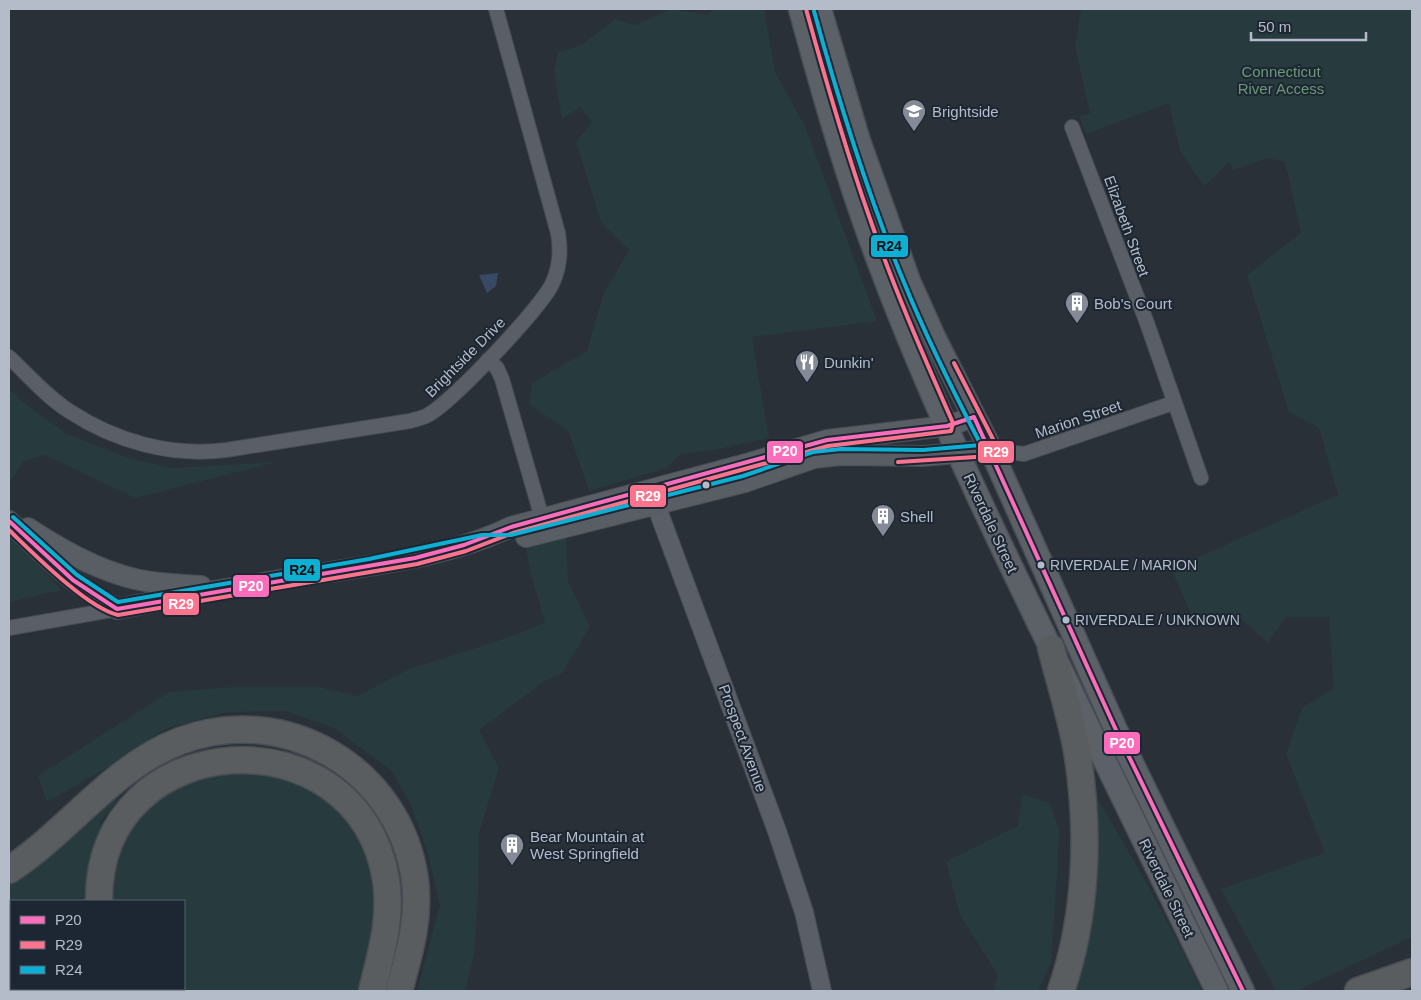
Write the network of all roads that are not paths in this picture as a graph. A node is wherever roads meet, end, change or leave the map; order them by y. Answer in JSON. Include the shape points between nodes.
{"nodes":[{"id":1,"x":496,"y":9,"type":"edge"},
{"id":2,"x":800,"y":9,"type":"edge"},
{"id":3,"x":820,"y":9,"type":"edge"},
{"id":4,"x":1072,"y":127,"type":"dead end"},
{"id":5,"x":9,"y":357,"type":"edge"},
{"id":6,"x":488,"y":360,"type":"junction"},
{"id":7,"x":1174,"y":403,"type":"junction"},
{"id":8,"x":974,"y":417,"type":"junction"},
{"id":9,"x":947,"y":426,"type":"junction"},
{"id":10,"x":990,"y":450,"type":"junction"},
{"id":11,"x":958,"y":453,"type":"junction"},
{"id":12,"x":1201,"y":478,"type":"dead end"},
{"id":13,"x":654,"y":497,"type":"junction"},
{"id":14,"x":9,"y":515,"type":"edge"},
{"id":15,"x":542,"y":518,"type":"junction"},
{"id":16,"x":9,"y":521,"type":"edge"},
{"id":17,"x":483,"y":541,"type":"junction"},
{"id":18,"x":108,"y":571,"type":"junction"},
{"id":19,"x":228,"y":588,"type":"junction"},
{"id":20,"x":90,"y":605,"type":"junction"},
{"id":21,"x":9,"y":628,"type":"edge"},
{"id":22,"x":1051,"y":648,"type":"junction"},
{"id":23,"x":9,"y":870,"type":"edge"},
{"id":24,"x":99,"y":900,"type":"edge"},
{"id":25,"x":1412,"y":972,"type":"edge"},
{"id":26,"x":372,"y":991,"type":"edge"},
{"id":27,"x":399,"y":991,"type":"edge"},
{"id":28,"x":822,"y":991,"type":"edge"},
{"id":29,"x":1061,"y":991,"type":"edge"},
{"id":30,"x":1217,"y":991,"type":"edge"},
{"id":31,"x":1243,"y":991,"type":"edge"},
{"id":32,"x":1358,"y":991,"type":"edge"}],
"edges":[{"from":1,"to":6,"type":"street","name":"Brightside Drive","via":[[556,222],[560,254],[553,283],[541,302]]},
{"from":2,"to":9,"type":"main road","name":"Riverdale Street","via":[[862,218]]},
{"from":3,"to":8,"type":"main road","name":"Riverdale Street","via":[[856,132],[898,252],[935,339]]},
{"from":4,"to":7,"type":"street","name":"Elizabeth Street"},
{"from":5,"to":6,"type":"street","name":"Brightside Drive","via":[[68,410],[108,432],[151,447],[205,452],[410,421],[435,411]]},
{"from":6,"to":15,"type":"street","via":[[497,368],[502,380]]},
{"from":7,"to":10,"type":"street","name":"Marion Street","via":[[1024,454]]},
{"from":7,"to":12,"type":"street","name":"Elizabeth Street"},
{"from":8,"to":9,"type":"main road"},
{"from":8,"to":10,"type":"main road","name":"Riverdale Street"},
{"from":9,"to":11,"type":"main road","name":"Riverdale Street"},
{"from":9,"to":13,"type":"main road","via":[[827,440],[739,466]]},
{"from":10,"to":11,"type":"main road"},
{"from":10,"to":31,"type":"main road","name":"Riverdale Street","via":[[1116,730]]},
{"from":11,"to":13,"type":"main road","via":[[814,458],[745,482]]},
{"from":11,"to":22,"type":"main road","name":"Riverdale Street"},
{"from":13,"to":15,"type":"main road"},
{"from":13,"to":17,"type":"main road","via":[[512,541]]},
{"from":13,"to":28,"type":"street","name":"Prospect Avenue","via":[[780,840],[804,912]]},
{"from":14,"to":18,"type":"main road","via":[[48,541]]},
{"from":15,"to":17,"type":"main road","via":[[511,527]]},
{"from":16,"to":20,"type":"main road"},
{"from":17,"to":19,"type":"main road","via":[[370,565]]},
{"from":18,"to":19,"type":"main road","via":[[149,582]]},
{"from":18,"to":20,"type":"main road"},
{"from":19,"to":20,"type":"main road","via":[[117,608]]},
{"from":20,"to":21,"type":"street"},
{"from":22,"to":29,"type":"highway","via":[[1077,751],[1084,816],[1081,909]]},
{"from":22,"to":30,"type":"main road","name":"Riverdale Street"},
{"from":23,"to":27,"type":"highway","via":[[126,771],[158,750],[220,730],[258,729],[294,736],[333,754],[366,780],[390,811],[407,845],[415,880],[416,914]]},
{"from":24,"to":26,"type":"highway","via":[[104,859],[114,832],[133,805],[157,784],[182,770],[212,761],[246,759],[285,765],[315,777],[341,796],[363,821],[377,848],[386,879],[388,913],[386,937]]},
{"from":25,"to":32,"type":"highway"}]}
